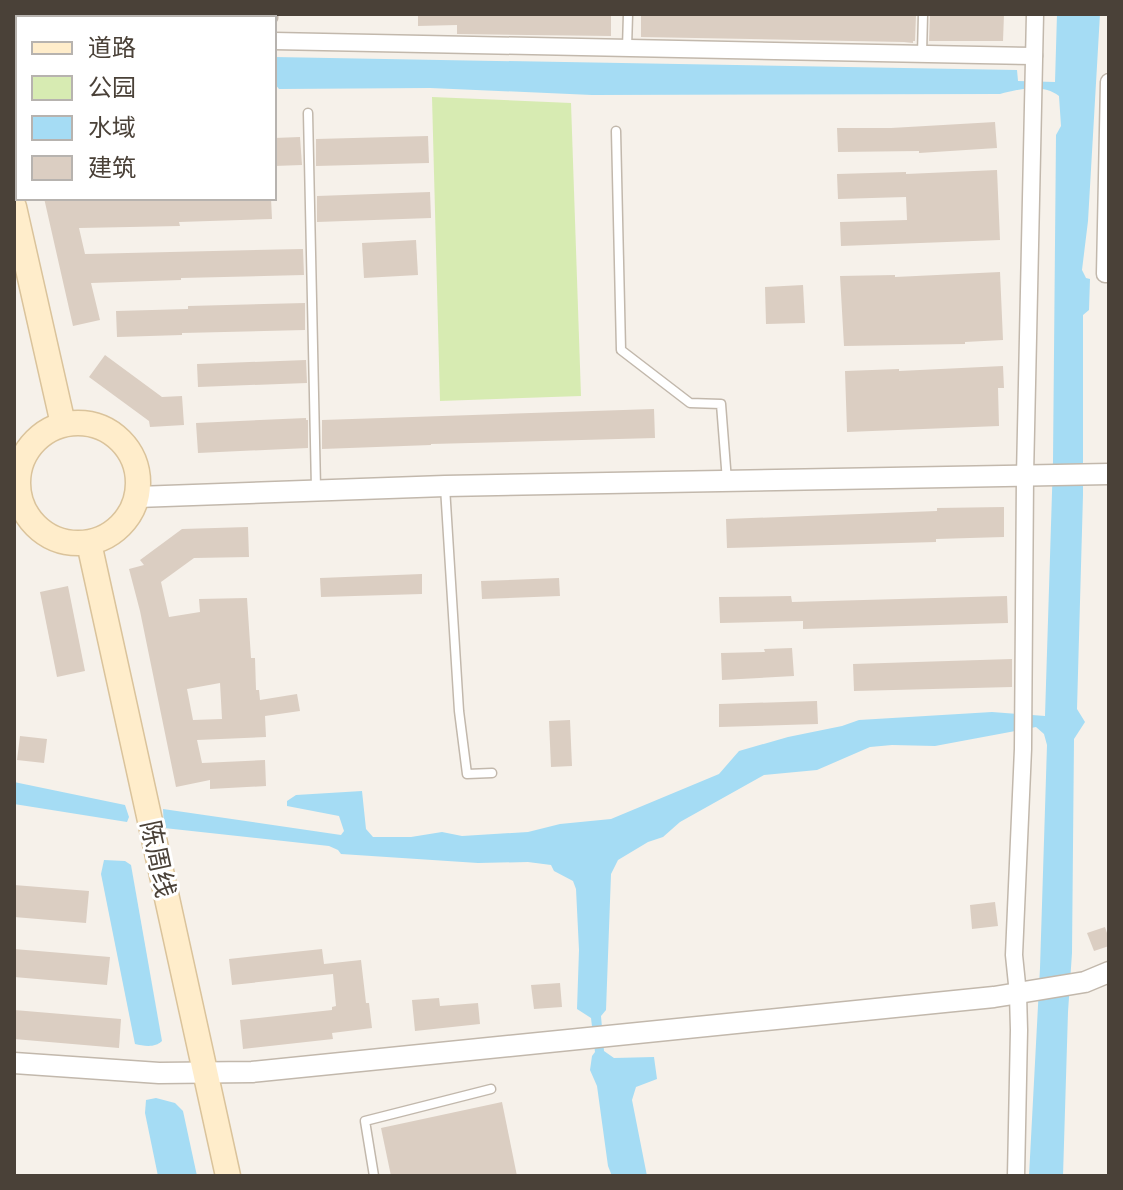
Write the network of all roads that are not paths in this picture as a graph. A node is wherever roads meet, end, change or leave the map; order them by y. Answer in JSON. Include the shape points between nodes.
{"nodes":[{"id":1,"x":628,"y":14,"type":"edge"},
{"id":2,"x":923,"y":14,"type":"edge"},
{"id":3,"x":1035,"y":14,"type":"edge"},
{"id":4,"x":276,"y":41,"type":"edge"},
{"id":5,"x":627,"y":48,"type":"junction"},
{"id":6,"x":922,"y":54,"type":"junction"},
{"id":7,"x":1034,"y":56,"type":"junction"},
{"id":8,"x":1109,"y":82,"type":"edge"},
{"id":9,"x":308,"y":113,"type":"dead end"},
{"id":10,"x":616,"y":131,"type":"dead end"},
{"id":11,"x":14,"y":207,"type":"edge"},
{"id":12,"x":1109,"y":274,"type":"edge"},
{"id":13,"x":63,"y":424,"type":"junction"},
{"id":14,"x":21,"y":450,"type":"edge"},
{"id":15,"x":1099,"y":474,"type":"edge"},
{"id":16,"x":1031,"y":476,"type":"junction"},
{"id":17,"x":727,"y":481,"type":"junction"},
{"id":18,"x":445,"y":486,"type":"junction"},
{"id":19,"x":316,"y":490,"type":"junction"},
{"id":20,"x":137,"y":497,"type":"junction"},
{"id":21,"x":21,"y":516,"type":"edge"},
{"id":22,"x":89,"y":543,"type":"junction"},
{"id":23,"x":492,"y":773,"type":"dead end"},
{"id":24,"x":1109,"y":972,"type":"edge"},
{"id":25,"x":1023,"y":993,"type":"junction"},
{"id":26,"x":14,"y":1063,"type":"edge"},
{"id":27,"x":205,"y":1073,"type":"junction"},
{"id":28,"x":491,"y":1089,"type":"dead end"},
{"id":29,"x":228,"y":1176,"type":"edge"},
{"id":30,"x":374,"y":1176,"type":"edge"},
{"id":31,"x":1016,"y":1176,"type":"edge"}],
"edges":[{"from":1,"to":5,"type":"lane"},
{"from":2,"to":6,"type":"lane"},
{"from":3,"to":7,"type":"street"},
{"from":4,"to":5,"type":"street"},
{"from":5,"to":6,"type":"street"},
{"from":6,"to":7,"type":"street"},
{"from":7,"to":16,"type":"street"},
{"from":8,"to":12,"type":"street","via":[[1104,237]]},
{"from":9,"to":19,"type":"lane"},
{"from":10,"to":17,"type":"lane","via":[[621,350],[690,403],[721,404]]},
{"from":11,"to":13,"type":"main road"},
{"from":13,"to":14,"type":"main road"},
{"from":13,"to":20,"type":"main road","via":[[84,422],[121,440],[139,477]]},
{"from":14,"to":21,"type":"main road"},
{"from":15,"to":16,"type":"street"},
{"from":16,"to":17,"type":"street"},
{"from":16,"to":25,"type":"street","via":[[1014,955]]},
{"from":17,"to":18,"type":"street"},
{"from":18,"to":19,"type":"street"},
{"from":18,"to":23,"type":"lane","via":[[467,774]]},
{"from":19,"to":20,"type":"street"},
{"from":20,"to":22,"type":"main road","via":[[119,526]]},
{"from":21,"to":22,"type":"main road","via":[[45,534]]},
{"from":22,"to":27,"type":"main road","name":"陈周线"},
{"from":24,"to":25,"type":"street","via":[[1085,982]]},
{"from":25,"to":27,"type":"street"},
{"from":25,"to":31,"type":"street"},
{"from":26,"to":27,"type":"street"},
{"from":27,"to":29,"type":"main road","name":"陈周线"},
{"from":28,"to":30,"type":"lane","via":[[365,1121]]}]}
